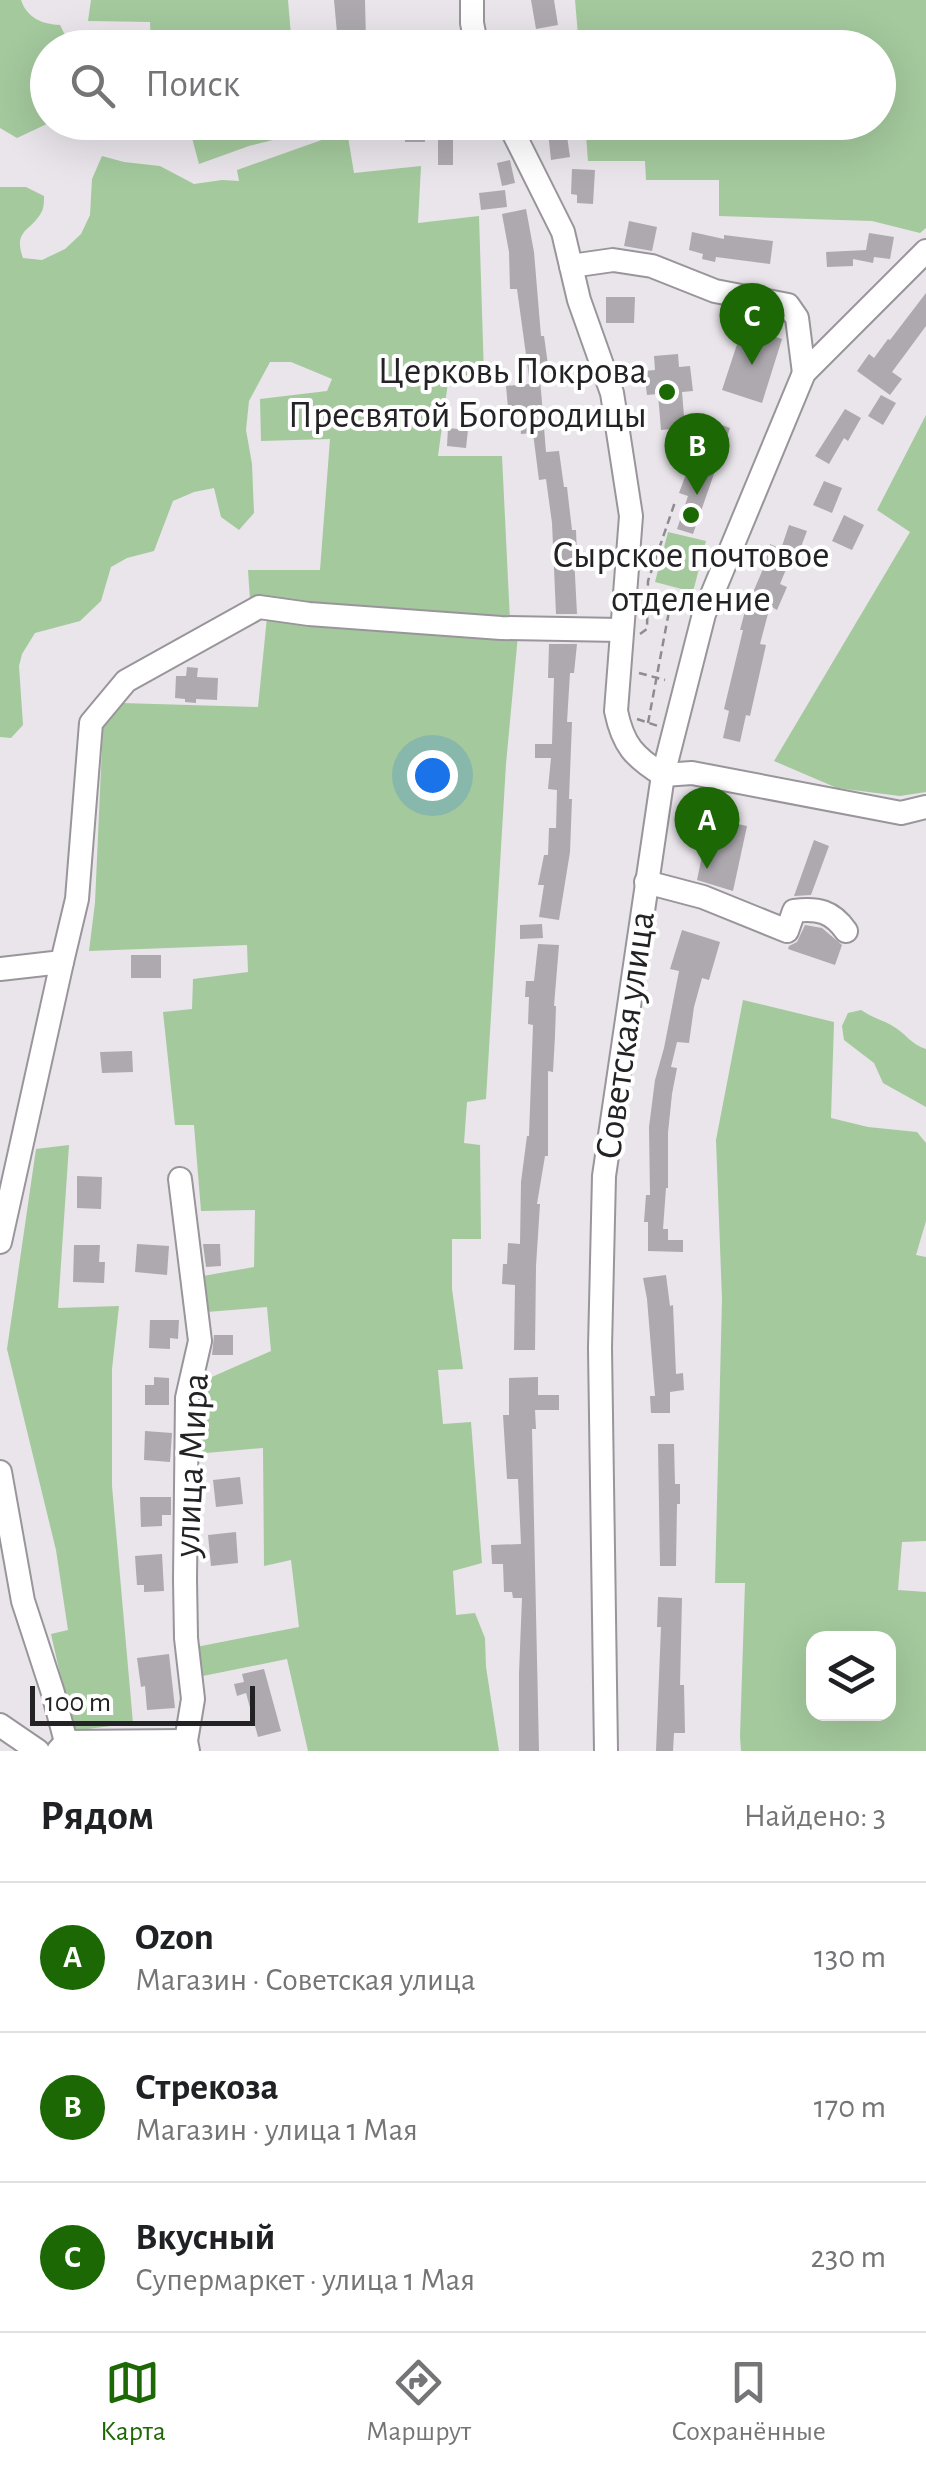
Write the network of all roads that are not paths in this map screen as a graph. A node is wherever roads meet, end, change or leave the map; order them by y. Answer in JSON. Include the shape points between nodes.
{"nodes":[{"id":1,"x":472,"y":0,"type":"edge"},
{"id":2,"x":473,"y":30,"type":"edge"},
{"id":3,"x":517,"y":140,"type":"edge"},
{"id":4,"x":926,"y":252,"type":"edge"},
{"id":5,"x":571,"y":266,"type":"junction"},
{"id":6,"x":804,"y":373,"type":"junction"},
{"id":7,"x":628,"y":634,"type":"junction"},
{"id":8,"x":663,"y":776,"type":"junction"},
{"id":9,"x":926,"y":807,"type":"edge"},
{"id":10,"x":646,"y":882,"type":"junction"},
{"id":11,"x":846,"y":931,"type":"dead end"},
{"id":12,"x":62,"y":962,"type":"junction"},
{"id":13,"x":0,"y":969,"type":"edge"},
{"id":14,"x":180,"y":1180,"type":"dead end"},
{"id":15,"x":0,"y":1242,"type":"edge"},
{"id":16,"x":0,"y":1472,"type":"edge"},
{"id":17,"x":0,"y":1725,"type":"edge"},
{"id":18,"x":62,"y":1746,"type":"edge"},
{"id":19,"x":187,"y":1746,"type":"edge"},
{"id":20,"x":38,"y":1751,"type":"edge"},
{"id":21,"x":606,"y":1751,"type":"edge"}],
"edges":[{"from":1,"to":2,"type":"street"},
{"from":3,"to":5,"type":"street","via":[[563,232]]},
{"from":4,"to":6,"type":"street"},
{"from":5,"to":6,"type":"street","via":[[612,260],[652,266],[715,291],[788,305],[798,318]]},
{"from":5,"to":7,"type":"street","via":[[612,394],[630,516]]},
{"from":6,"to":8,"type":"street","name":"Советская улица","via":[[704,614]]},
{"from":7,"to":8,"type":"street","via":[[616,712],[621,734]]},
{"from":7,"to":12,"type":"street","via":[[259,607],[126,682],[91,723],[76,899]]},
{"from":8,"to":9,"type":"street","via":[[692,774],[901,813]]},
{"from":8,"to":10,"type":"street","name":"Советская улица"},
{"from":10,"to":11,"type":"street","via":[[787,931],[794,912],[810,909],[837,917]]},
{"from":10,"to":21,"type":"street","name":"Советская улица","via":[[604,1176]]},
{"from":12,"to":13,"type":"street"},
{"from":12,"to":15,"type":"street"},
{"from":14,"to":19,"type":"street","name":"улица Мира","via":[[200,1341],[186,1398],[184,1579],[194,1699]]},
{"from":16,"to":18,"type":"street","via":[[23,1601]]},
{"from":17,"to":20,"type":"street"},
{"from":18,"to":19,"type":"street"}]}
